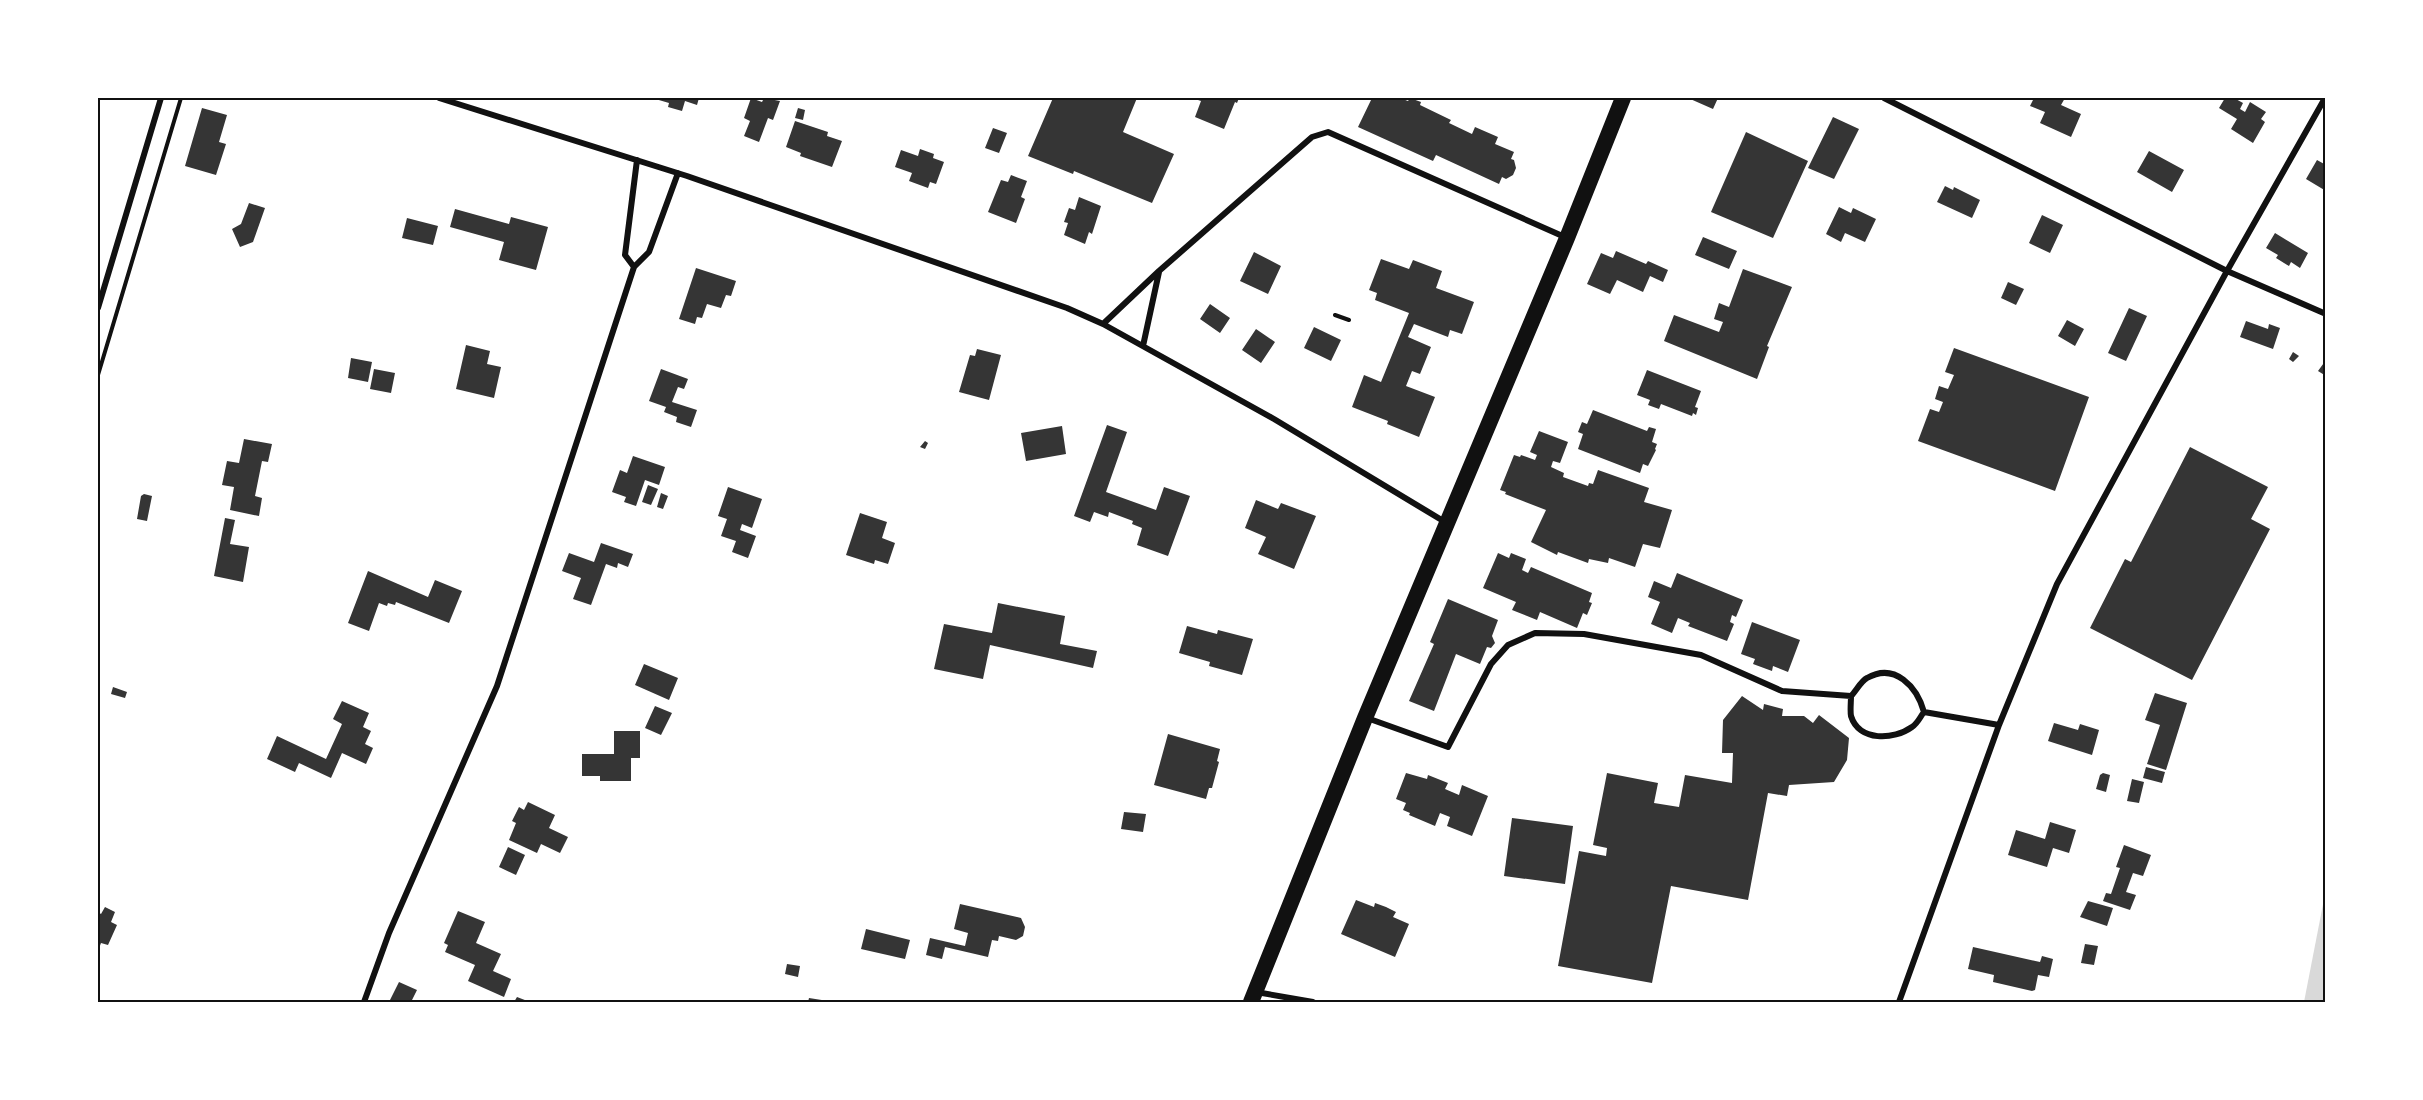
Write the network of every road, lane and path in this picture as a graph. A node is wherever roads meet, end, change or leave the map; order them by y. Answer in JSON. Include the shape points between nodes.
{"nodes":[{"id":1,"x":160,"y":98,"type":"edge"},
{"id":2,"x":181,"y":98,"type":"edge"},
{"id":3,"x":439,"y":98,"type":"edge"},
{"id":4,"x":1623,"y":98,"type":"edge"},
{"id":5,"x":1884,"y":98,"type":"edge"},
{"id":6,"x":2325,"y":98,"type":"edge"},
{"id":7,"x":637,"y":160,"type":"junction"},
{"id":8,"x":678,"y":173,"type":"junction"},
{"id":9,"x":1567,"y":238,"type":"junction"},
{"id":10,"x":634,"y":267,"type":"junction"},
{"id":11,"x":1159,"y":271,"type":"junction"},
{"id":12,"x":2227,"y":271,"type":"junction"},
{"id":13,"x":98,"y":308,"type":"edge"},
{"id":14,"x":2325,"y":314,"type":"edge"},
{"id":15,"x":1335,"y":315,"type":"dead end"},
{"id":16,"x":1349,"y":320,"type":"dead end"},
{"id":17,"x":1103,"y":324,"type":"junction"},
{"id":18,"x":1143,"y":346,"type":"junction"},
{"id":19,"x":98,"y":375,"type":"edge"},
{"id":20,"x":1446,"y":522,"type":"junction"},
{"id":21,"x":1851,"y":696,"type":"junction"},
{"id":22,"x":1924,"y":712,"type":"junction"},
{"id":23,"x":1365,"y":718,"type":"junction"},
{"id":24,"x":1998,"y":725,"type":"junction"},
{"id":25,"x":1253,"y":997,"type":"edge"},
{"id":26,"x":364,"y":1002,"type":"edge"},
{"id":27,"x":1312,"y":1002,"type":"edge"},
{"id":28,"x":1899,"y":1002,"type":"edge"}],
"edges":[{"from":1,"to":13,"type":"street"},
{"from":2,"to":19,"type":"path"},
{"from":3,"to":7,"type":"street"},
{"from":4,"to":9,"type":"highway"},
{"from":5,"to":12,"type":"street"},
{"from":6,"to":12,"type":"street"},
{"from":7,"to":8,"type":"street"},
{"from":7,"to":10,"type":"street","via":[[625,255]]},
{"from":8,"to":10,"type":"street","via":[[649,252]]},
{"from":8,"to":17,"type":"street","via":[[1067,308]]},
{"from":9,"to":11,"type":"street","via":[[1328,132],[1312,137]]},
{"from":9,"to":20,"type":"highway"},
{"from":10,"to":26,"type":"street","via":[[497,686],[389,933]]},
{"from":11,"to":17,"type":"street"},
{"from":11,"to":18,"type":"street"},
{"from":12,"to":14,"type":"street"},
{"from":12,"to":24,"type":"street","via":[[2057,584]]},
{"from":15,"to":16,"type":"path"},
{"from":17,"to":18,"type":"street"},
{"from":18,"to":20,"type":"street"},
{"from":20,"to":23,"type":"highway"},
{"from":21,"to":22,"type":"street","via":[[1866,678],[1897,676],[1909,682]]},
{"from":21,"to":22,"type":"street","via":[[1851,716],[1863,732],[1880,737],[1899,735],[1914,726]]},
{"from":21,"to":23,"type":"street","via":[[1782,691],[1701,655],[1584,634],[1536,633],[1508,645],[1491,664],[1448,747]]},
{"from":22,"to":24,"type":"street"},
{"from":23,"to":25,"type":"highway"},
{"from":24,"to":28,"type":"street"},
{"from":25,"to":27,"type":"street"}]}
